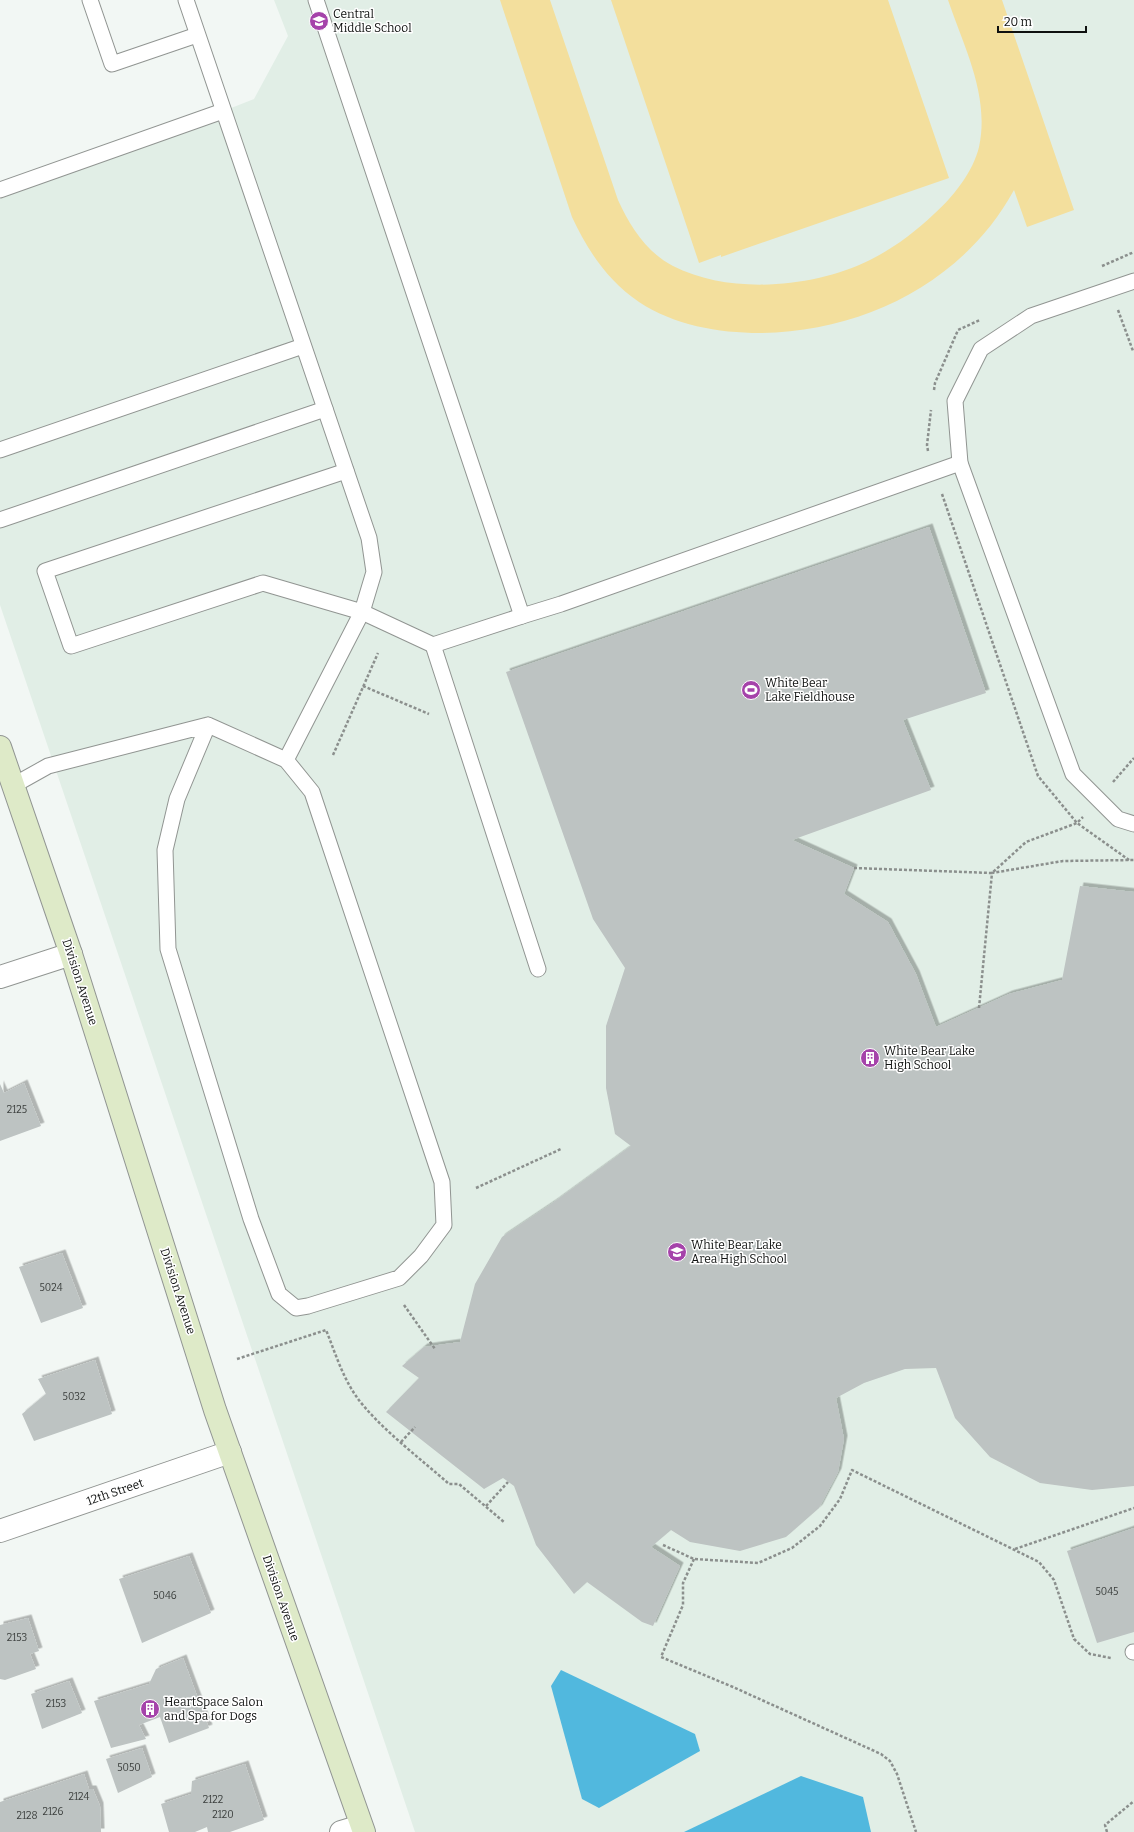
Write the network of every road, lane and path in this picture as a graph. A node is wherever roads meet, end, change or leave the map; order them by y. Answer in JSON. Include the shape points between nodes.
{"nodes":[{"id":1,"x":90,"y":0,"type":"edge"},
{"id":2,"x":186,"y":0,"type":"edge"},
{"id":3,"x":316,"y":0,"type":"edge"},
{"id":4,"x":198,"y":35,"type":"junction"},
{"id":5,"x":223,"y":111,"type":"junction"},
{"id":6,"x":0,"y":190,"type":"edge"},
{"id":7,"x":1134,"y":281,"type":"edge"},
{"id":8,"x":303,"y":346,"type":"junction"},
{"id":9,"x":325,"y":409,"type":"junction"},
{"id":10,"x":0,"y":450,"type":"edge"},
{"id":11,"x":960,"y":463,"type":"junction"},
{"id":12,"x":346,"y":471,"type":"junction"},
{"id":13,"x":0,"y":520,"type":"edge"},
{"id":14,"x":362,"y":612,"type":"junction"},
{"id":15,"x":522,"y":616,"type":"junction"},
{"id":16,"x":433,"y":645,"type":"junction"},
{"id":17,"x":378,"y":653,"type":"dead end"},
{"id":18,"x":363,"y":686,"type":"junction"},
{"id":19,"x":429,"y":714,"type":"dead end"},
{"id":20,"x":208,"y":725,"type":"junction"},
{"id":21,"x":0,"y":747,"type":"edge"},
{"id":22,"x":333,"y":755,"type":"dead end"},
{"id":23,"x":286,"y":760,"type":"junction"},
{"id":24,"x":14,"y":785,"type":"junction"},
{"id":25,"x":1077,"y":824,"type":"dead end"},
{"id":26,"x":1134,"y":824,"type":"edge"},
{"id":27,"x":1134,"y":860,"type":"edge"},
{"id":28,"x":854,"y":868,"type":"dead end"},
{"id":29,"x":992,"y":873,"type":"junction"},
{"id":30,"x":70,"y":954,"type":"junction"},
{"id":31,"x":538,"y":969,"type":"dead end"},
{"id":32,"x":0,"y":977,"type":"edge"},
{"id":33,"x":979,"y":1008,"type":"dead end"},
{"id":34,"x":561,"y":1149,"type":"dead end"},
{"id":35,"x":476,"y":1188,"type":"dead end"},
{"id":36,"x":404,"y":1305,"type":"dead end"},
{"id":37,"x":435,"y":1349,"type":"dead end"},
{"id":38,"x":237,"y":1359,"type":"dead end"},
{"id":39,"x":415,"y":1427,"type":"dead end"},
{"id":40,"x":401,"y":1442,"type":"junction"},
{"id":41,"x":230,"y":1452,"type":"junction"},
{"id":42,"x":508,"y":1482,"type":"dead end"},
{"id":43,"x":486,"y":1506,"type":"junction"},
{"id":44,"x":1134,"y":1508,"type":"edge"},
{"id":45,"x":504,"y":1522,"type":"dead end"},
{"id":46,"x":0,"y":1531,"type":"edge"},
{"id":47,"x":663,"y":1545,"type":"dead end"},
{"id":48,"x":1014,"y":1549,"type":"junction"},
{"id":49,"x":694,"y":1558,"type":"junction"},
{"id":50,"x":1134,"y":1652,"type":"edge"},
{"id":51,"x":1134,"y":1801,"type":"edge"},
{"id":52,"x":355,"y":1830,"type":"edge"},
{"id":53,"x":916,"y":1832,"type":"edge"},
{"id":54,"x":1107,"y":1832,"type":"edge"}],
"edges":[{"from":1,"to":4,"type":"lane","via":[[112,64]]},
{"from":2,"to":4,"type":"lane"},
{"from":3,"to":15,"type":"lane"},
{"from":4,"to":5,"type":"lane"},
{"from":5,"to":6,"type":"lane"},
{"from":5,"to":8,"type":"lane"},
{"from":7,"to":11,"type":"lane","via":[[1032,316],[981,350],[955,401]]},
{"from":8,"to":9,"type":"lane"},
{"from":8,"to":10,"type":"lane"},
{"from":9,"to":12,"type":"lane"},
{"from":9,"to":13,"type":"lane"},
{"from":11,"to":15,"type":"lane"},
{"from":11,"to":26,"type":"lane","via":[[1073,774],[1118,819]]},
{"from":12,"to":14,"type":"lane","via":[[369,538],[374,572]]},
{"from":12,"to":14,"type":"lane","via":[[45,571],[71,646],[263,583]]},
{"from":14,"to":16,"type":"lane"},
{"from":14,"to":23,"type":"lane"},
{"from":15,"to":16,"type":"lane"},
{"from":16,"to":31,"type":"lane"},
{"from":17,"to":18,"type":"path"},
{"from":18,"to":19,"type":"path"},
{"from":18,"to":22,"type":"path"},
{"from":20,"to":23,"type":"lane"},
{"from":20,"to":23,"type":"lane","via":[[177,799],[165,850],[168,949],[251,1219],[279,1294],[296,1308],[399,1278],[421,1256],[444,1226],[442,1182],[329,840],[312,792]]},
{"from":20,"to":24,"type":"lane","via":[[48,766]]},
{"from":21,"to":24,"type":"street","name":"Division Avenue"},
{"from":24,"to":30,"type":"street","name":"Division Avenue"},
{"from":25,"to":29,"type":"path","via":[[1026,842]]},
{"from":27,"to":29,"type":"path","via":[[1063,861]]},
{"from":28,"to":29,"type":"path"},
{"from":29,"to":33,"type":"path"},
{"from":30,"to":32,"type":"street"},
{"from":30,"to":41,"type":"street","name":"Division Avenue"},
{"from":34,"to":35,"type":"path"},
{"from":36,"to":37,"type":"path"},
{"from":38,"to":40,"type":"path","via":[[326,1330],[342,1372],[356,1397]]},
{"from":39,"to":40,"type":"path"},
{"from":40,"to":43,"type":"path","via":[[449,1484],[459,1484]]},
{"from":41,"to":46,"type":"street","name":"12th Street"},
{"from":41,"to":52,"type":"street","name":"Division Avenue"},
{"from":42,"to":43,"type":"path"},
{"from":43,"to":45,"type":"path"},
{"from":44,"to":48,"type":"path"},
{"from":47,"to":49,"type":"path"},
{"from":48,"to":49,"type":"path","via":[[852,1470],[840,1499],[820,1526],[792,1548],[758,1563]]},
{"from":48,"to":50,"type":"path","via":[[1039,1562],[1054,1580],[1074,1639],[1090,1654],[1113,1659]]},
{"from":49,"to":53,"type":"path","via":[[683,1583],[683,1605],[661,1657],[881,1754],[890,1761],[897,1774]]},
{"from":51,"to":54,"type":"path","via":[[1105,1825]]}]}
